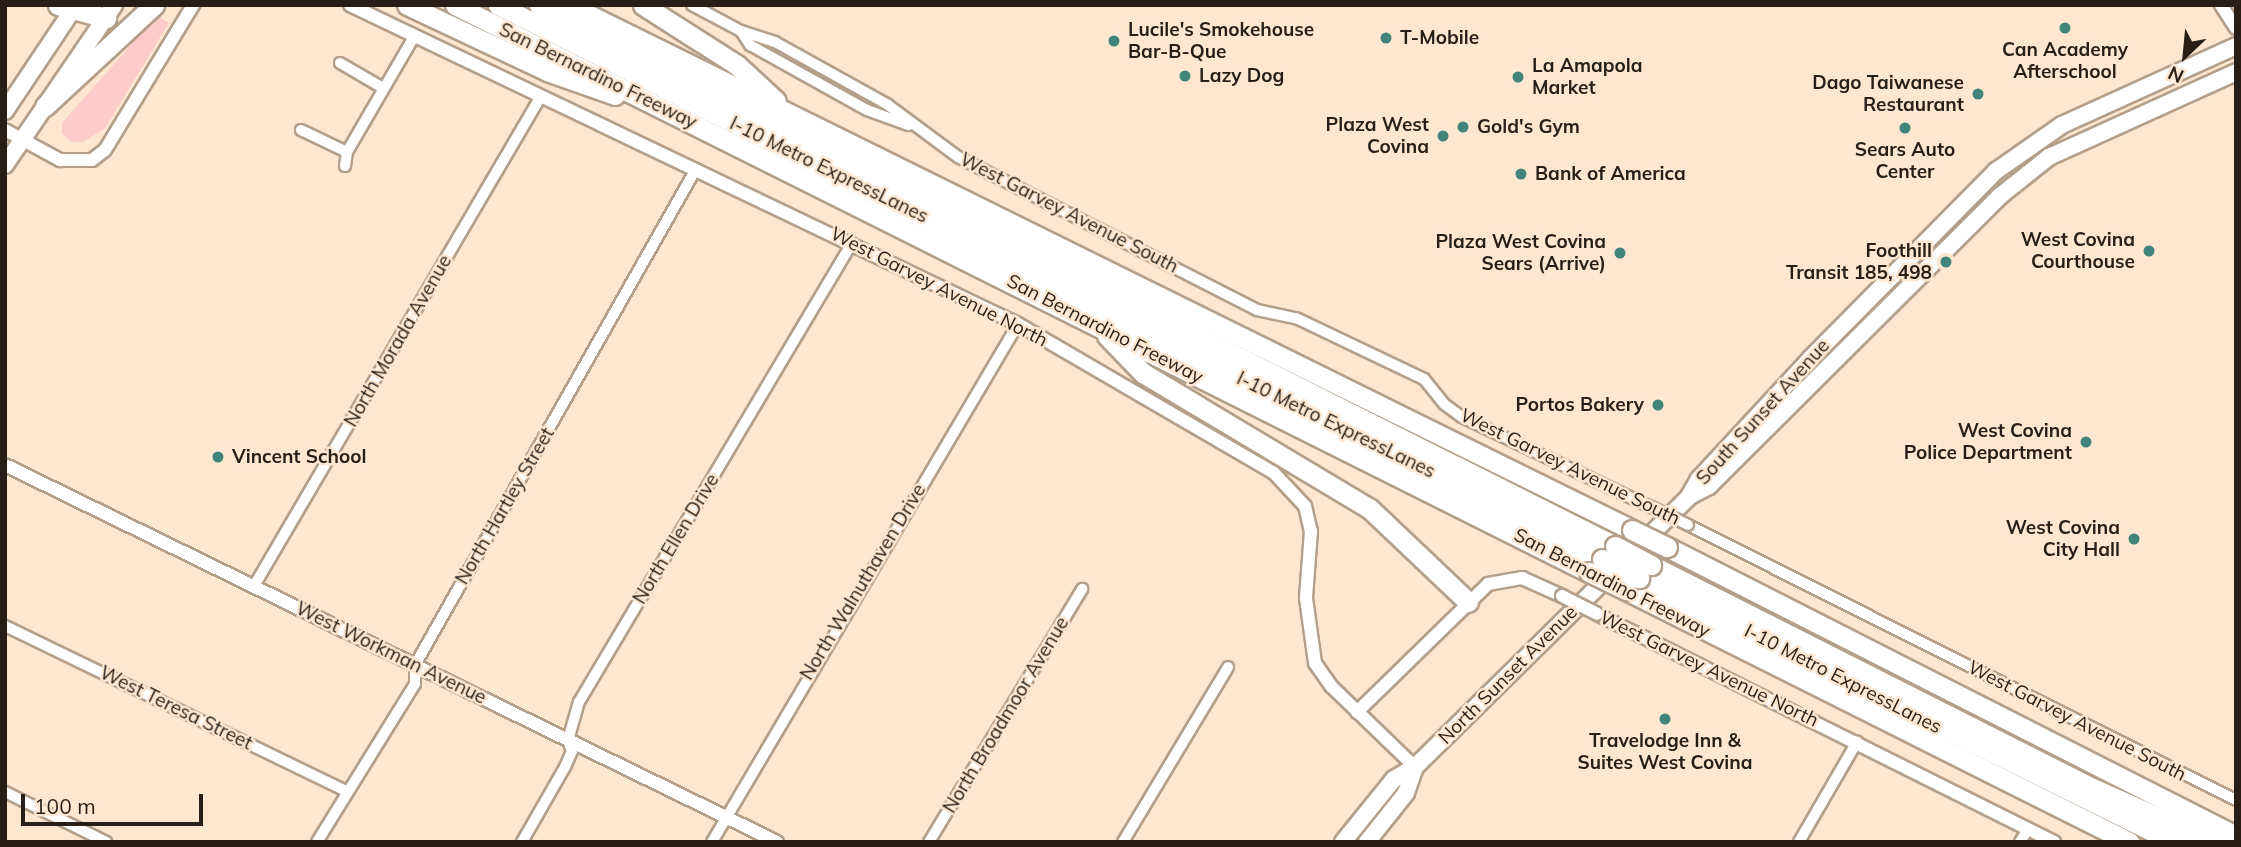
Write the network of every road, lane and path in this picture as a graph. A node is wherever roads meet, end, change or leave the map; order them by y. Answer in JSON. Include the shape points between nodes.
{"nodes":[{"id":1,"x":154,"y":5,"type":"edge"},
{"id":2,"x":193,"y":5,"type":"edge"},
{"id":3,"x":350,"y":5,"type":"edge"},
{"id":4,"x":407,"y":5,"type":"edge"},
{"id":5,"x":456,"y":5,"type":"edge"},
{"id":6,"x":498,"y":5,"type":"edge"},
{"id":7,"x":539,"y":5,"type":"edge"},
{"id":8,"x":569,"y":5,"type":"edge"},
{"id":9,"x":643,"y":5,"type":"edge"},
{"id":10,"x":692,"y":5,"type":"edge"},
{"id":11,"x":2221,"y":5,"type":"edge"},
{"id":12,"x":68,"y":8,"type":"edge"},
{"id":13,"x":110,"y":12,"type":"edge"},
{"id":14,"x":2236,"y":28,"type":"edge"},
{"id":15,"x":415,"y":35,"type":"junction"},
{"id":16,"x":2236,"y":46,"type":"edge"},
{"id":17,"x":340,"y":64,"type":"dead end"},
{"id":18,"x":2236,"y":72,"type":"edge"},
{"id":19,"x":383,"y":88,"type":"junction"},
{"id":20,"x":541,"y":96,"type":"junction"},
{"id":21,"x":45,"y":106,"type":"junction"},
{"id":22,"x":5,"y":111,"type":"edge"},
{"id":23,"x":792,"y":116,"type":"junction"},
{"id":24,"x":699,"y":125,"type":"junction"},
{"id":25,"x":5,"y":130,"type":"edge"},
{"id":26,"x":301,"y":130,"type":"dead end"},
{"id":27,"x":21,"y":139,"type":"junction"},
{"id":28,"x":347,"y":152,"type":"junction"},
{"id":29,"x":5,"y":166,"type":"edge"},
{"id":30,"x":345,"y":166,"type":"dead end"},
{"id":31,"x":696,"y":169,"type":"junction"},
{"id":32,"x":852,"y":243,"type":"junction"},
{"id":33,"x":1094,"y":323,"type":"junction"},
{"id":34,"x":1018,"y":324,"type":"junction"},
{"id":35,"x":5,"y":465,"type":"edge"},
{"id":36,"x":1688,"y":498,"type":"junction"},
{"id":37,"x":1609,"y":557,"type":"junction"},
{"id":38,"x":1639,"y":577,"type":"junction"},
{"id":39,"x":254,"y":586,"type":"junction"},
{"id":40,"x":1082,"y":589,"type":"dead end"},
{"id":41,"x":1468,"y":601,"type":"junction"},
{"id":42,"x":5,"y":626,"type":"edge"},
{"id":43,"x":415,"y":665,"type":"junction"},
{"id":44,"x":1228,"y":667,"type":"dead end"},
{"id":45,"x":1357,"y":712,"type":"junction"},
{"id":46,"x":568,"y":740,"type":"junction"},
{"id":47,"x":1857,"y":742,"type":"junction"},
{"id":48,"x":1415,"y":767,"type":"junction"},
{"id":49,"x":346,"y":791,"type":"junction"},
{"id":50,"x":5,"y":792,"type":"edge"},
{"id":51,"x":2236,"y":800,"type":"edge"},
{"id":52,"x":723,"y":816,"type":"junction"},
{"id":53,"x":2028,"y":829,"type":"junction"},
{"id":54,"x":2236,"y":835,"type":"edge"},
{"id":55,"x":104,"y":841,"type":"edge"},
{"id":56,"x":317,"y":842,"type":"edge"},
{"id":57,"x":522,"y":842,"type":"edge"},
{"id":58,"x":712,"y":842,"type":"edge"},
{"id":59,"x":776,"y":842,"type":"edge"},
{"id":60,"x":929,"y":842,"type":"edge"},
{"id":61,"x":1123,"y":842,"type":"edge"},
{"id":62,"x":1343,"y":842,"type":"edge"},
{"id":63,"x":1367,"y":842,"type":"edge"},
{"id":64,"x":1799,"y":842,"type":"edge"},
{"id":65,"x":2020,"y":842,"type":"edge"},
{"id":66,"x":2054,"y":842,"type":"edge"},
{"id":67,"x":2129,"y":842,"type":"edge"},
{"id":68,"x":2174,"y":842,"type":"edge"},
{"id":69,"x":2213,"y":842,"type":"edge"}],
"edges":[{"from":1,"to":21,"type":"highway"},
{"from":2,"to":27,"type":"street","via":[[106,150],[77,163],[60,160]]},
{"from":3,"to":15,"type":"street","name":"West Garvey Avenue North"},
{"from":4,"to":24,"type":"highway","via":[[547,71]]},
{"from":5,"to":24,"type":"highway","name":"San Bernardino Freeway"},
{"from":6,"to":37,"type":"highway","name":"I-10 Metro ExpressLanes"},
{"from":7,"to":37,"type":"highway","name":"I-10 Metro ExpressLanes"},
{"from":8,"to":23,"type":"highway"},
{"from":9,"to":23,"type":"highway","via":[[737,65]]},
{"from":10,"to":51,"type":"street","name":"West Garvey Avenue South","bridge":true,"via":[[741,31],[750,45],[867,110],[914,128],[958,157],[1257,310],[1296,318],[1424,379],[1444,404],[1462,417]]},
{"from":11,"to":14,"type":"street"},
{"from":12,"to":13,"type":"highway"},
{"from":12,"to":22,"type":"main road"},
{"from":13,"to":21,"type":"main road"},
{"from":15,"to":19,"type":"street"},
{"from":15,"to":20,"type":"street","name":"West Garvey Avenue North"},
{"from":16,"to":36,"type":"main road","name":"South Sunset Avenue","via":[[2062,125],[1996,171],[1829,339],[1699,479]]},
{"from":17,"to":19,"type":"street"},
{"from":18,"to":36,"type":"main road","name":"South Sunset Avenue","via":[[2049,157],[2000,196],[1709,486]]},
{"from":19,"to":28,"type":"street"},
{"from":20,"to":31,"type":"street","name":"West Garvey Avenue North"},
{"from":20,"to":39,"type":"street","name":"North Morada Avenue"},
{"from":21,"to":27,"type":"main road"},
{"from":23,"to":54,"type":"highway","bridge":true,"via":[[1667,547]]},
{"from":24,"to":33,"type":"highway","name":"San Bernardino Freeway"},
{"from":25,"to":27,"type":"street"},
{"from":26,"to":28,"type":"street"},
{"from":27,"to":29,"type":"main road"},
{"from":28,"to":30,"type":"street"},
{"from":31,"to":32,"type":"street","name":"West Garvey Avenue North"},
{"from":31,"to":43,"type":"street","name":"North Hartley Street"},
{"from":32,"to":34,"type":"street","name":"West Garvey Avenue North"},
{"from":32,"to":46,"type":"street","name":"North Ellen Drive","via":[[579,702]]},
{"from":33,"to":37,"type":"highway","name":"San Bernardino Freeway"},
{"from":33,"to":41,"type":"highway","via":[[1143,373],[1370,509]]},
{"from":34,"to":45,"type":"street","name":"West Garvey Avenue North","via":[[1274,473],[1294,491],[1305,506],[1311,531],[1306,598],[1315,663]]},
{"from":34,"to":52,"type":"street","name":"North Walnuthaven Drive"},
{"from":35,"to":39,"type":"street","name":"West Workman Avenue"},
{"from":36,"to":37,"type":"main road","name":"North Sunset Avenue"},
{"from":37,"to":38,"type":"highway","name":"San Bernardino Freeway","bridge":true},
{"from":37,"to":38,"type":"highway","name":"I-10 Metro ExpressLanes","bridge":true},
{"from":37,"to":48,"type":"main road","name":"North Sunset Avenue"},
{"from":38,"to":67,"type":"highway","name":"San Bernardino Freeway"},
{"from":38,"to":68,"type":"highway","name":"I-10 Metro ExpressLanes"},
{"from":38,"to":69,"type":"highway","name":"I-10 Metro ExpressLanes"},
{"from":39,"to":43,"type":"street","name":"West Workman Avenue"},
{"from":40,"to":60,"type":"street","name":"North Broadmoor Avenue"},
{"from":41,"to":45,"type":"street","name":"West Garvey Avenue North"},
{"from":41,"to":47,"type":"street","name":"West Garvey Avenue North","bridge":true,"via":[[1488,584],[1511,577],[1562,596]]},
{"from":42,"to":49,"type":"street","name":"West Teresa Street"},
{"from":43,"to":46,"type":"street","name":"West Workman Avenue"},
{"from":43,"to":49,"type":"street","name":"North Hartley Street","via":[[415,684]]},
{"from":44,"to":61,"type":"street"},
{"from":45,"to":48,"type":"street","name":"West Garvey Avenue North"},
{"from":46,"to":52,"type":"street","name":"West Workman Avenue"},
{"from":46,"to":57,"type":"street","name":"North Ellen Drive","via":[[572,751],[565,767]]},
{"from":47,"to":53,"type":"street","name":"West Garvey Avenue North"},
{"from":47,"to":64,"type":"street"},
{"from":48,"to":62,"type":"main road","name":"North Sunset Avenue","via":[[1394,779]]},
{"from":48,"to":63,"type":"main road","name":"North Sunset Avenue","via":[[1406,793]]},
{"from":49,"to":56,"type":"street","name":"North Hartley Street"},
{"from":50,"to":55,"type":"street"},
{"from":52,"to":58,"type":"street","name":"North Walnuthaven Drive"},
{"from":52,"to":59,"type":"street","name":"West Workman Avenue"},
{"from":53,"to":65,"type":"street"},
{"from":53,"to":66,"type":"street","name":"West Garvey Avenue North"}]}
